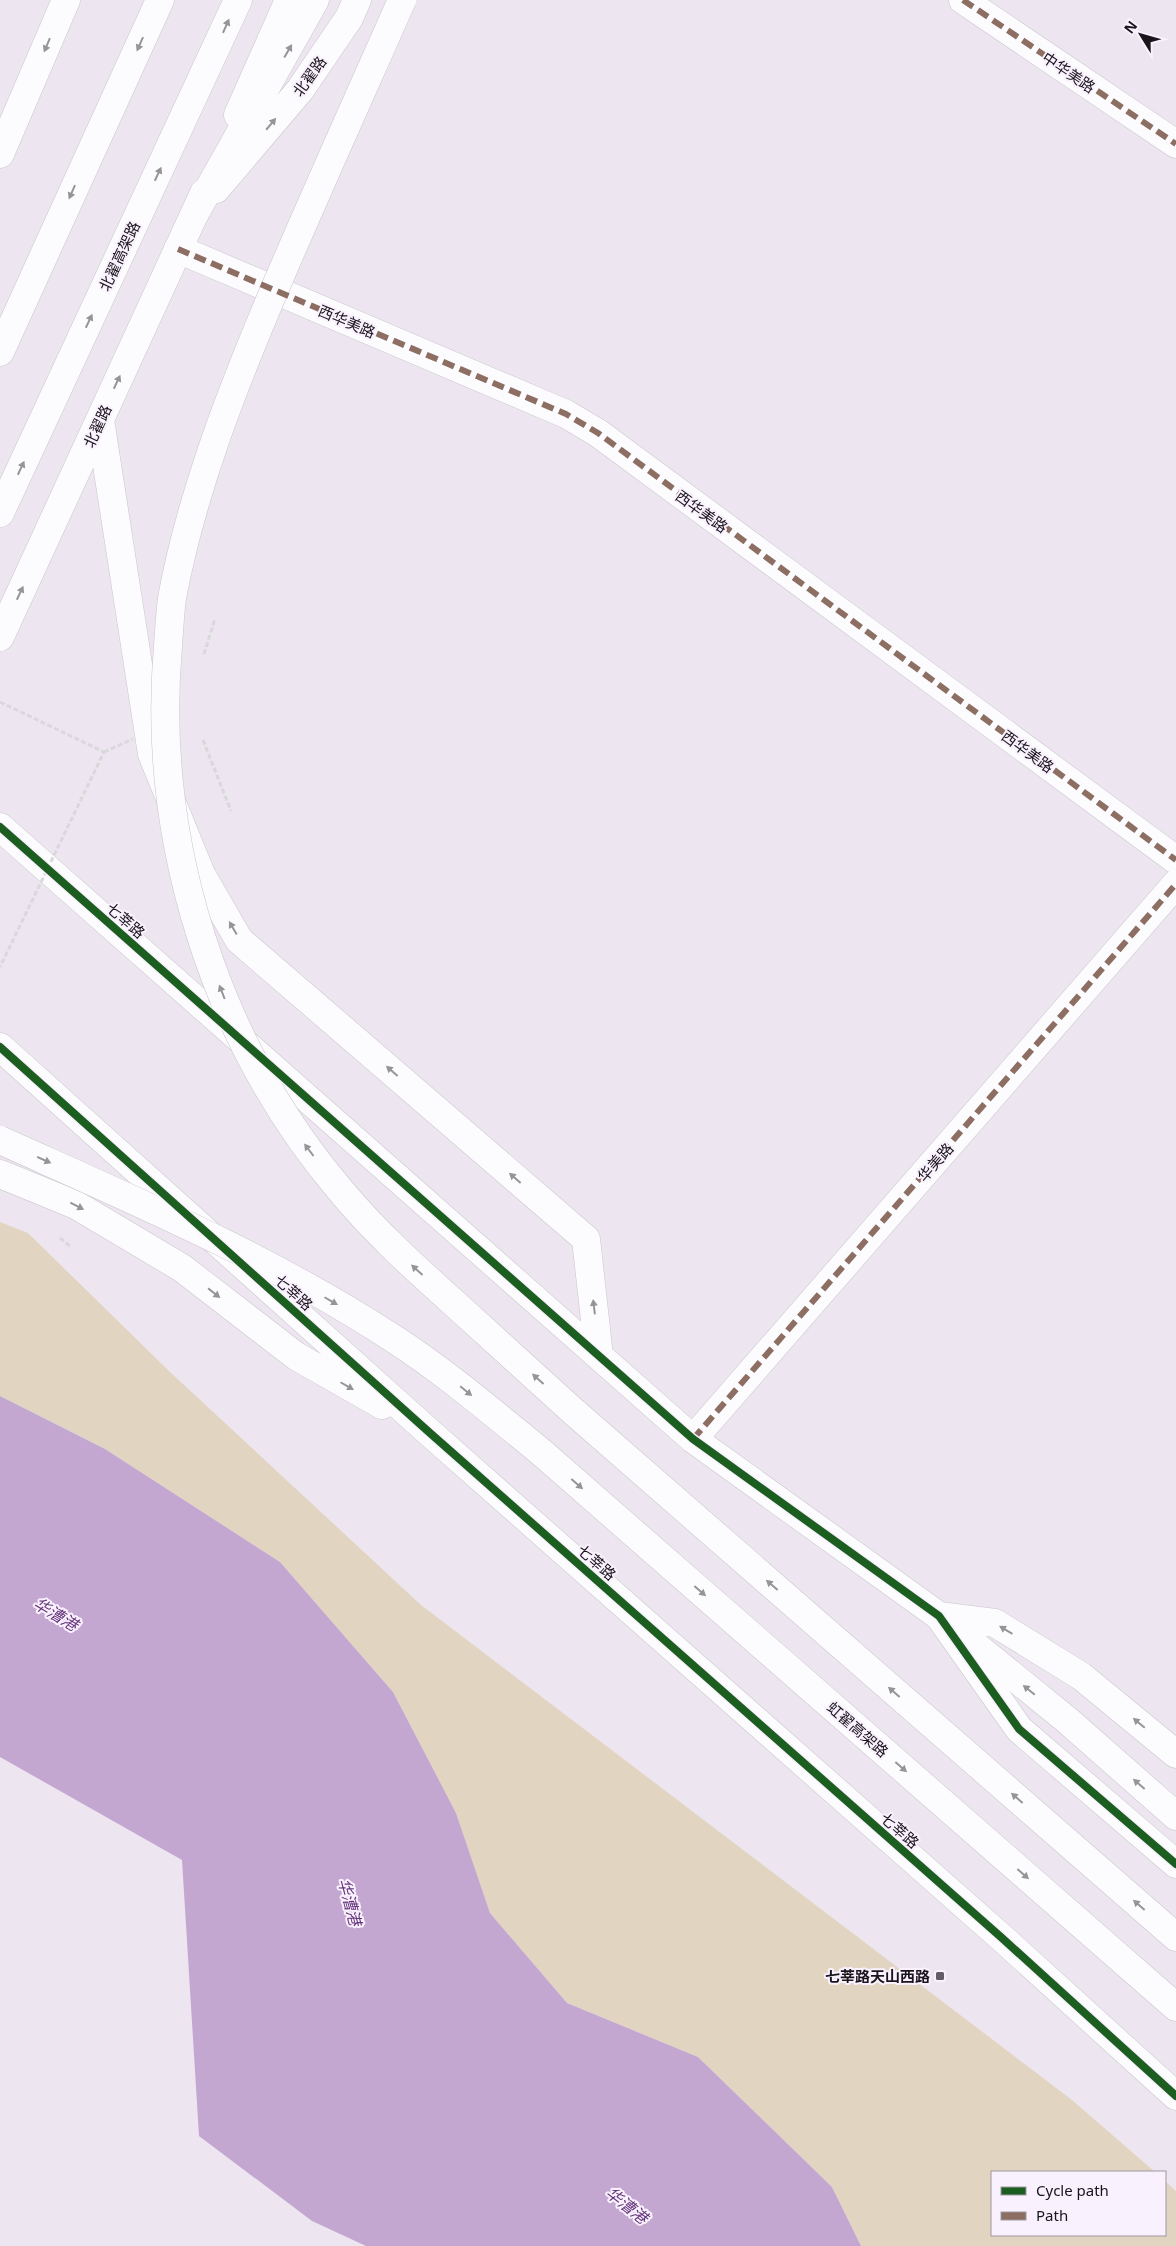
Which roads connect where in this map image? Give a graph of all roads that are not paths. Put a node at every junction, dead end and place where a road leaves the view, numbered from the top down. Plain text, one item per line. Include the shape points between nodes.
1 (66, 0) edge
2 (160, 0) edge
3 (238, 0) edge
4 (289, 0) edge
5 (315, 0) edge
6 (357, 0) edge
7 (402, 0) edge
8 (963, 0) edge
9 (1176, 144) edge
10 (0, 154) edge
11 (194, 215) junction
12 (178, 249) junction
13 (0, 352) edge
14 (100, 420) junction
15 (0, 513) edge
16 (0, 637) edge
17 (0, 827) edge
18 (1176, 860) edge
19 (1176, 884) edge
20 (0, 1047) edge
21 (0, 1140) edge
22 (0, 1174) edge
23 (599, 1356) junction
24 (430, 1433) junction
25 (693, 1439) junction
26 (939, 1616) junction
27 (1176, 1754) edge
28 (1176, 1816) edge
29 (1176, 1864) edge
30 (1176, 1937) edge
31 (1176, 2007) edge
32 (1176, 2096) edge

1 -> 10 main road
2 -> 13 main road
15 -> 3 main road, 北翟高架路
4 - 11 main road, 北翟路
11 -> 5 main road
11 -> 6 main road, 北翟路 via 300,90 349,18
30 -> 7 main road, bridge via 574,1412 390,1244 340,1191 298,1135 258,1071 202,942 183,873 168,775 164,692 172,600 197,495 240,370
8 - 9 main road, 中华美路
11 - 12 main road, 北翟路
14 -> 12 main road, 北翟路
12 - 18 main road, 西华美路 via 566,414 598,433
16 -> 14 main road, 北翟路
23 -> 14 main road via 586,1239 240,940 201,874 152,754
17 - 23 main road, 七莘路
19 - 25 main road, 华美路
20 - 24 main road, 七莘路
21 -> 31 main road, 虹翟高架路, bridge via 241,1250 390,1336 441,1371 541,1452
22 -> 24 main road via 76,1205 182,1268 296,1356
23 - 25 main road, 七莘路
24 - 32 main road, 七莘路 via 1002,1938
25 - 26 main road, 七莘路
27 -> 26 main road via 1081,1676 995,1623
28 -> 26 main road via 1067,1720
26 - 29 main road, 七莘路 via 1020,1729

